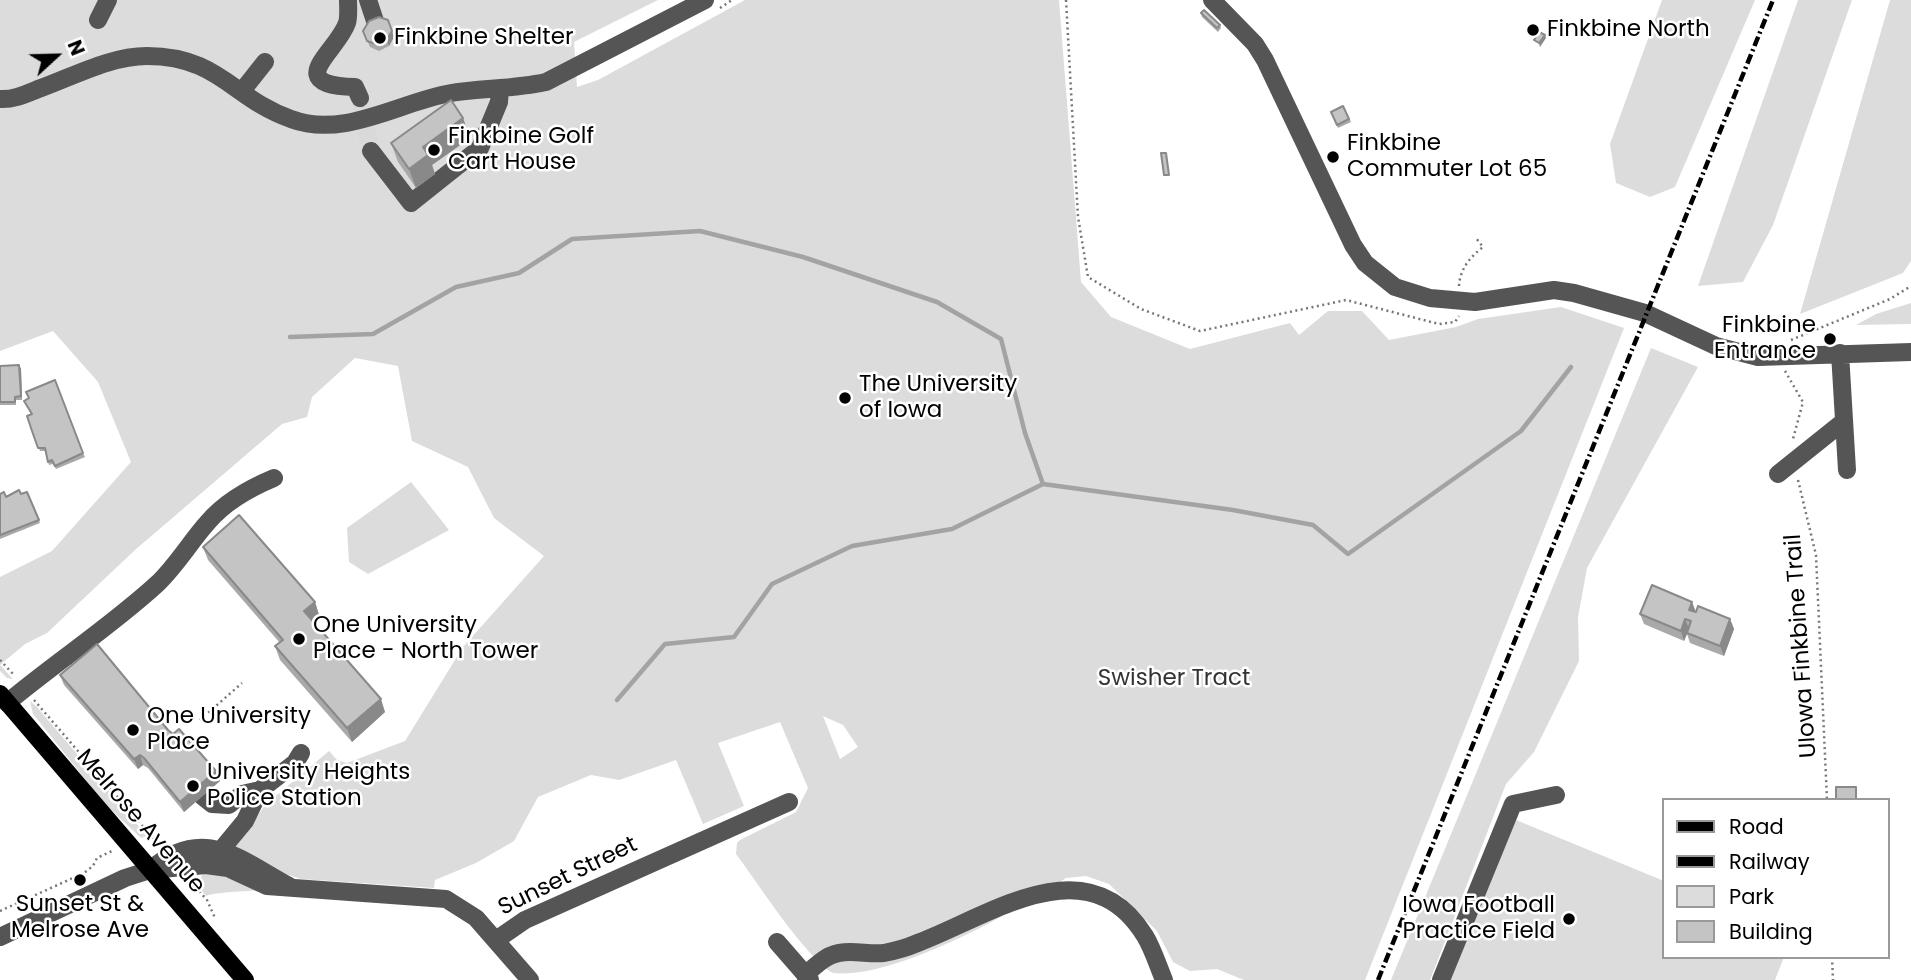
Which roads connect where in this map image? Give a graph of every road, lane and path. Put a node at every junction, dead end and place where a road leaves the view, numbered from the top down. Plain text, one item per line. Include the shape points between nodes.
1 (108, 0) edge
2 (348, 0) edge
3 (368, 0) edge
4 (705, 0) edge
5 (1066, 0) edge
6 (1212, 0) edge
7 (98, 20) dead end
8 (375, 21) edge
9 (1591, 27) dead end
10 (1602, 32) dead end
11 (265, 62) dead end
12 (500, 89) junction
13 (242, 90) junction
14 (360, 98) dead end
15 (0, 99) edge
16 (370, 151) tunnel mouth
17 (1476, 238) dead end
18 (1911, 286) edge
19 (1462, 298) junction
20 (1911, 352) edge
21 (1840, 353) junction
22 (1784, 356) junction
23 (1843, 422) junction
24 (1794, 461) junction
25 (1847, 470) dead end
26 (1778, 474) dead end
27 (274, 478) dead end
28 (0, 660) edge
29 (16, 677) dead end
30 (242, 683) dead end
31 (3, 698) edge
32 (33, 698) dead end
33 (200, 720) dead end
34 (301, 752) dead end
35 (260, 790) junction
36 (1556, 794) dead end
37 (202, 796) edge
38 (1827, 798) edge
39 (789, 802) dead end
40 (163, 850) dead end
41 (221, 850) junction
42 (110, 852) dead end
43 (150, 870) junction
44 (195, 886) dead end
45 (289, 886) junction
46 (0, 911) edge
47 (219, 924) dead end
48 (0, 937) edge
49 (496, 940) junction
50 (777, 942) dead end
51 (1832, 959) edge
52 (808, 978) edge
53 (245, 980) edge
54 (530, 980) edge
55 (1164, 980) edge
56 (1441, 980) edge
57 (1832, 980) edge

1 - 7 street
2 - 14 street via 347,23 318,72 327,86 355,88
3 - 8 street
4 - 12 street via 567,73 545,82
5 - 19 path via 1078,216 1088,277 1142,309 1200,331 1346,300 1439,324 1455,322
6 - 19 street via 1265,60 1318,177 1365,262 1412,295
9 - 10 path
11 - 13 street
12 - 13 street via 443,95 338,125 291,120
12 - 16 street via 480,148 411,203
13 - 15 street via 211,69 146,56
17 - 19 path via 1483,247 1460,274
18 - 22 path via 1791,339
19 - 22 street via 1554,290 1574,293 1645,313 1716,346 1758,357
20 - 21 street
21 - 22 street
21 - 23 street
22 - 24 path, UIowa Finkbine Trail via 1784,368 1802,402 1794,434
23 - 24 street
23 - 25 street
24 - 26 street
24 - 38 path, UIowa Finkbine Trail via 1816,555
27 - 31 street via 209,520 175,566 115,620
28 - 29 path
30 - 33 path
31 - 43 main road, Melrose Avenue
32 - 40 path
34 - 35 street via 295,763
35 - 37 street via 242,794 229,805 212,804
35 - 41 street via 245,821
36 - 56 street via 1513,804
39 - 49 street, Sunset Street via 525,920
41 - 43 street, Sunset Street via 178,852
41 - 45 street, Sunset Street
42 - 46 path via 97,858 84,873
43 - 45 street, Sunset Street via 216,866 257,883
43 - 48 street, Sunset Street
43 - 53 main road, Melrose Avenue
44 - 47 path
45 - 49 street, Sunset Street via 446,899 466,909
49 - 54 street
50 - 52 street
51 - 57 path
52 - 55 street via 827,957 845,951 883,953 914,945 994,906 1028,895 1065,891 1096,893 1125,911 1139,928

